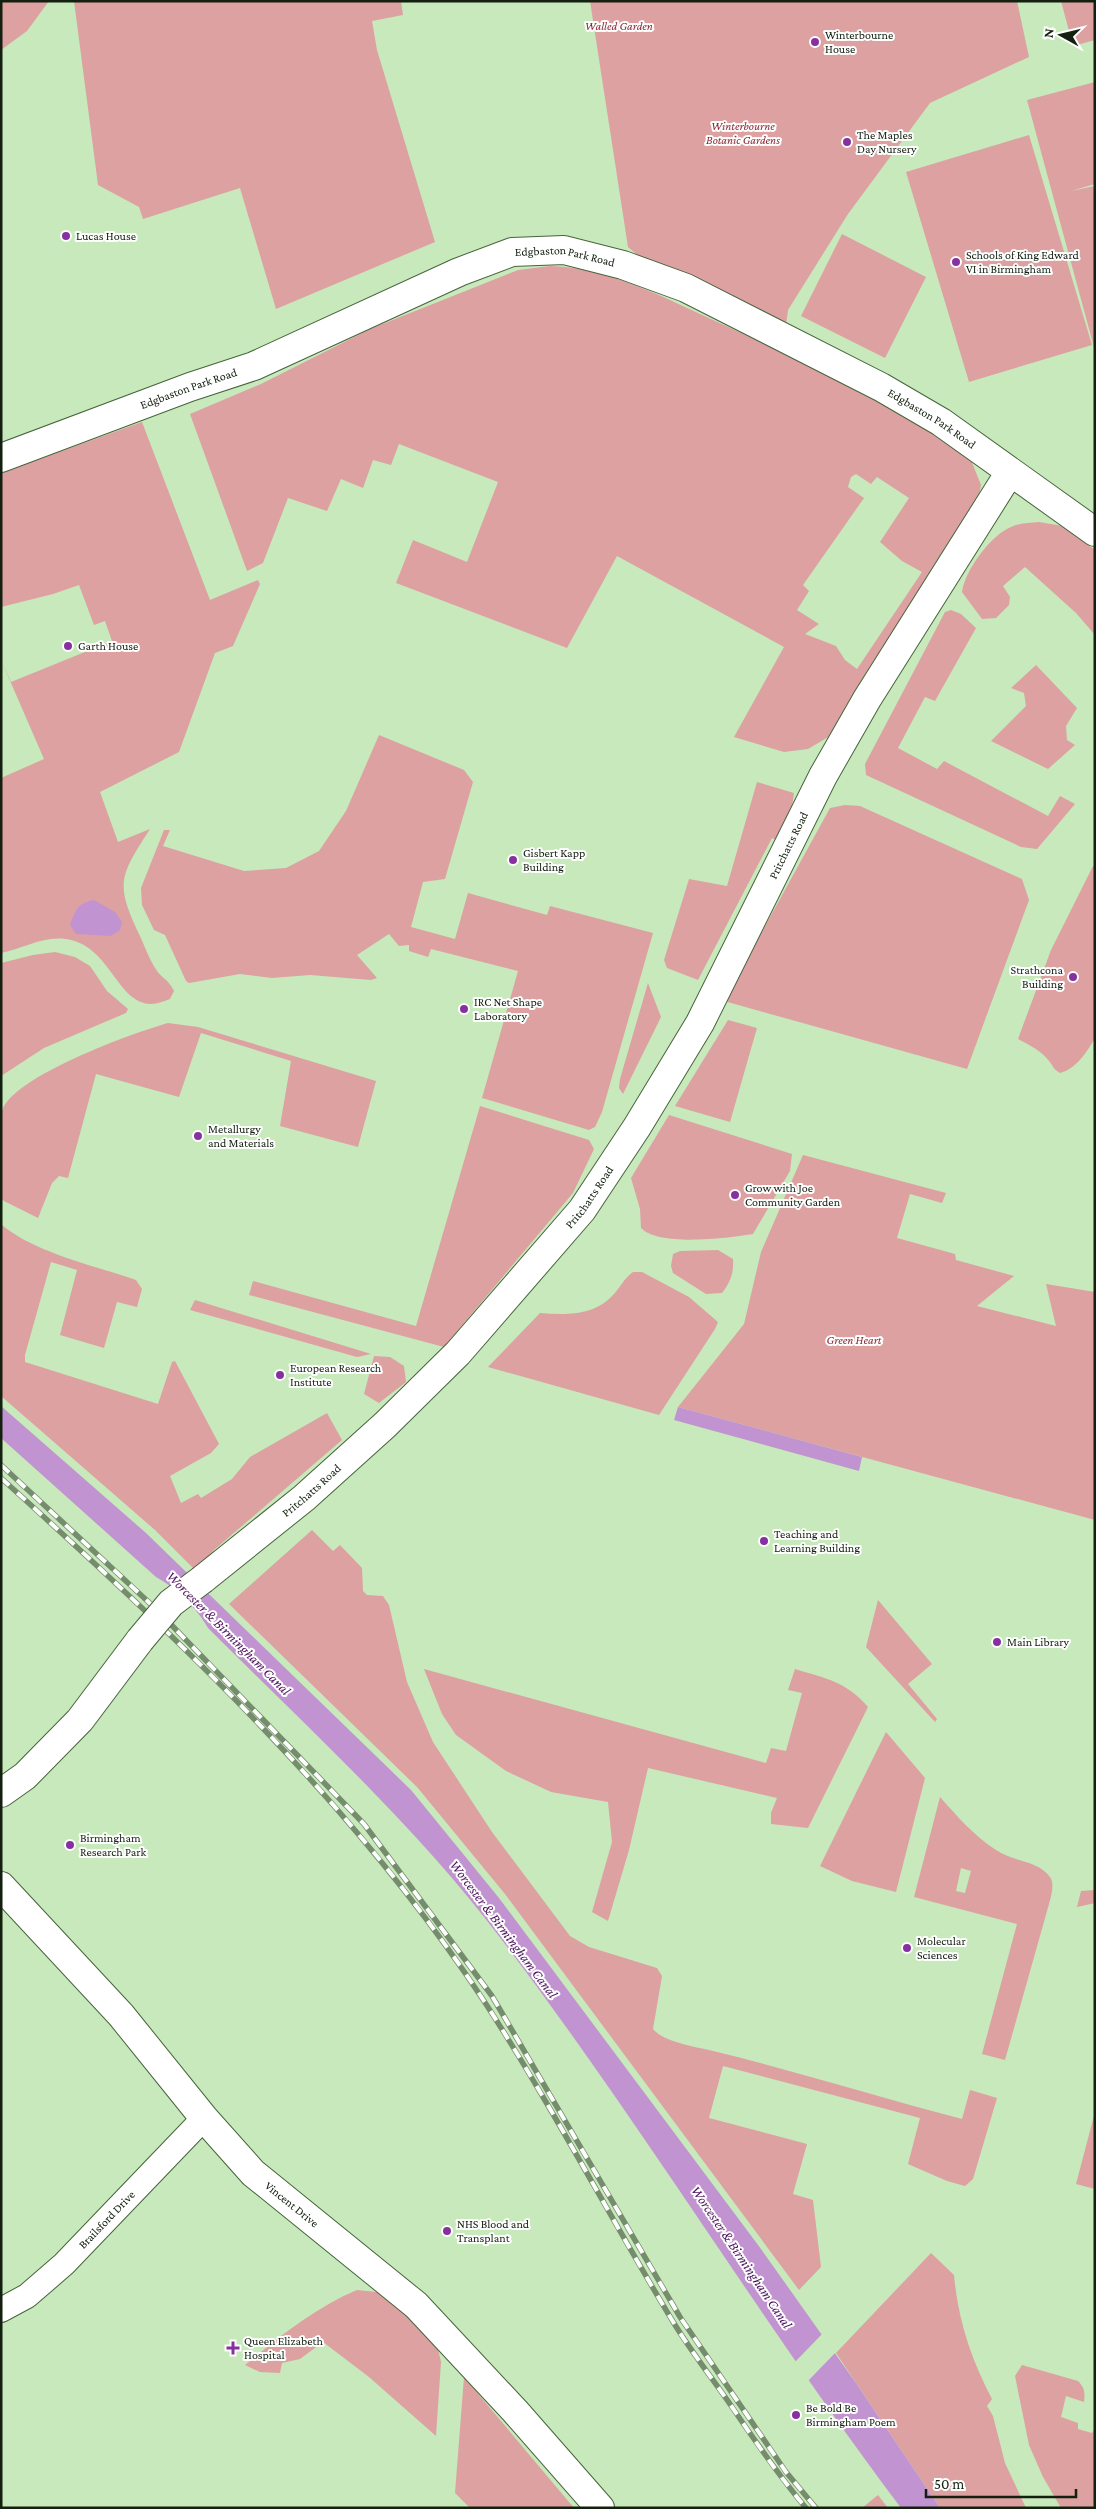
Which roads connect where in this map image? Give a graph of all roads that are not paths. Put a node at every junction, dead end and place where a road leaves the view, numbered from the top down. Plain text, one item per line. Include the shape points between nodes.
1 (1, 458) edge
2 (1010, 472) junction
3 (1095, 532) edge
4 (1, 1793) edge
5 (1, 1886) edge
6 (204, 2118) junction
7 (1, 2310) edge
8 (600, 2508) edge

1 - 2 street, Edgbaston Park Road via 254,366 458,272 512,252 564,250 623,264 686,288 881,387 941,422
2 - 3 street, Edgbaston Park Road
2 - 4 street, Pritchatts Road, bridge via 823,776 700,1023 582,1210 458,1353 304,1498 171,1604 80,1720 24,1776
5 - 6 street, Vincent Drive via 121,2015
6 - 7 street, Brailsford Drive via 64,2264 27,2296
6 - 8 street, Vincent Drive via 271,2189 416,2305

